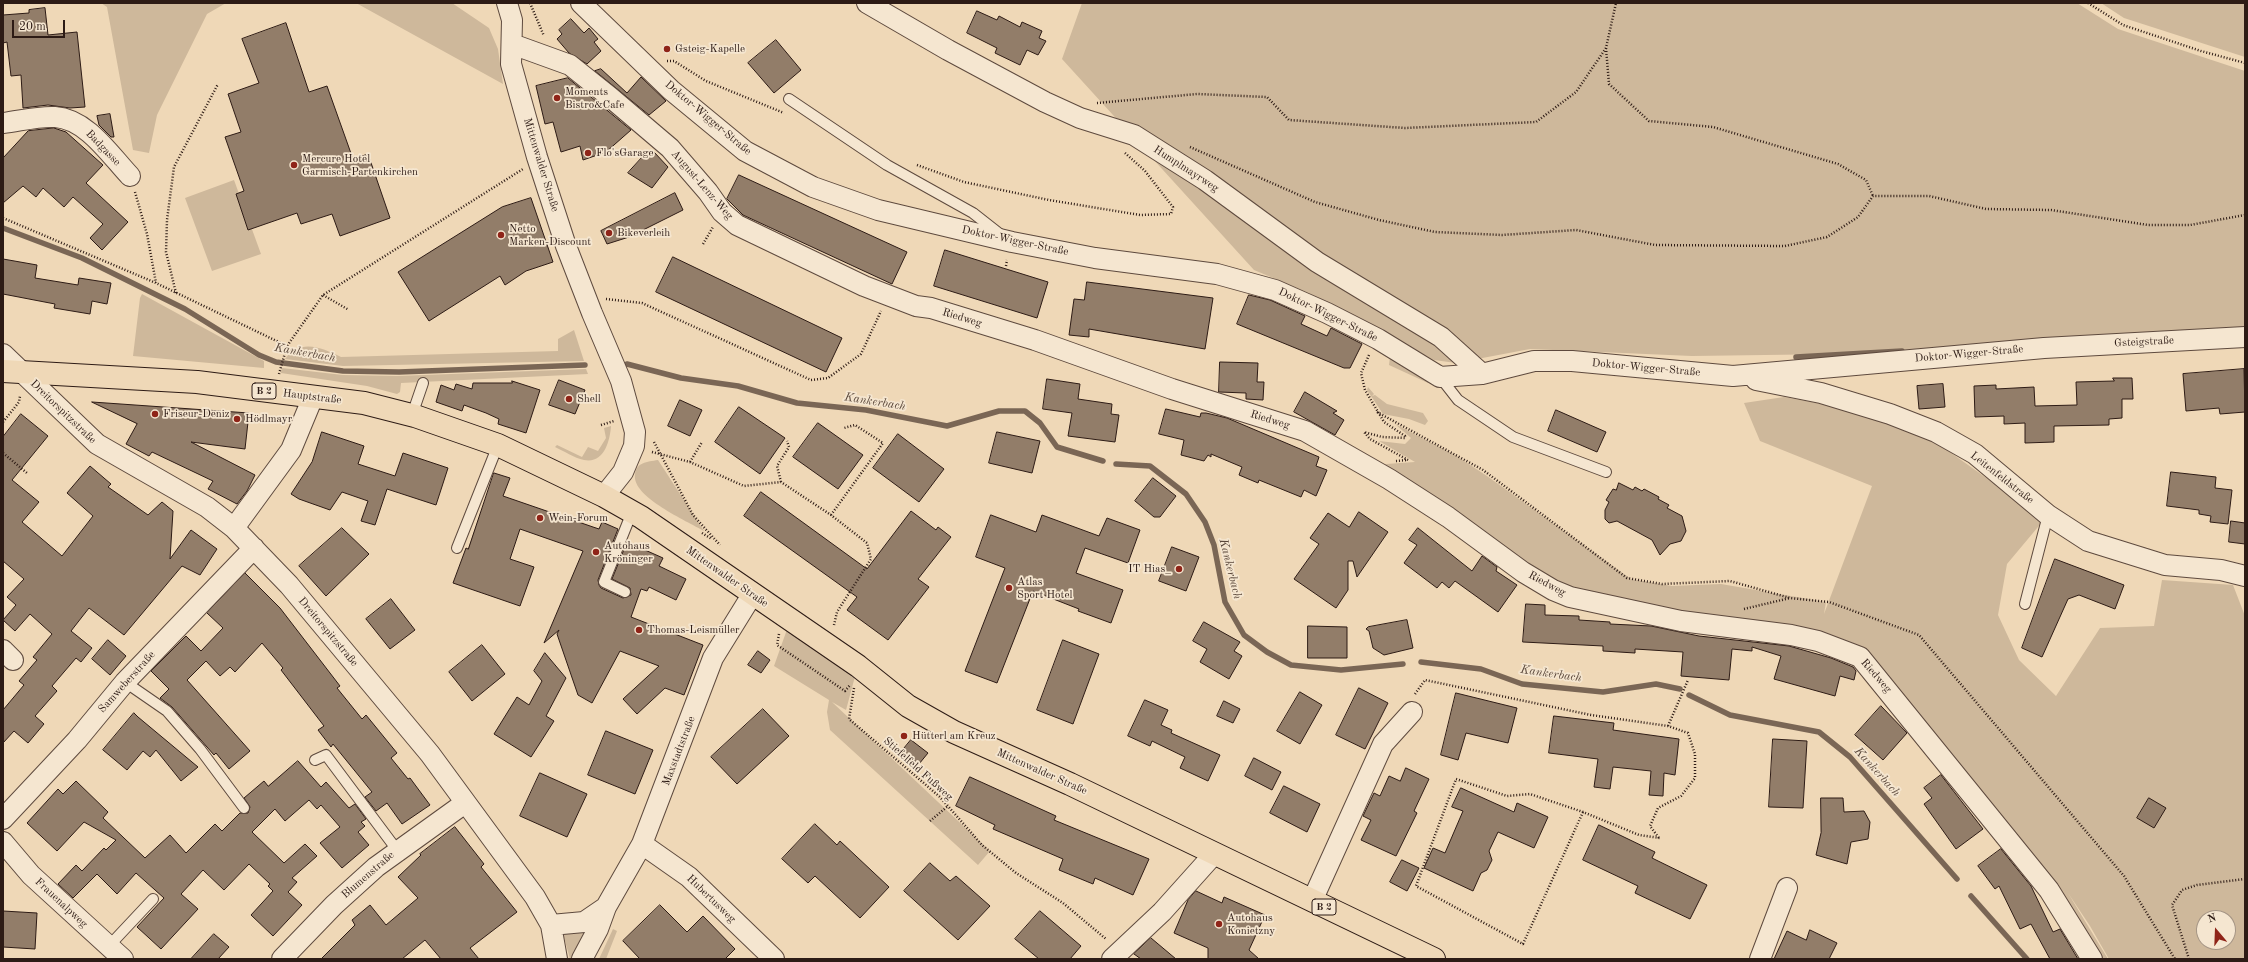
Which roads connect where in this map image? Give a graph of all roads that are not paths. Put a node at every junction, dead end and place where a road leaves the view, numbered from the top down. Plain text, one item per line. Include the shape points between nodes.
1 (507, 3) edge
2 (581, 3) edge
3 (867, 3) edge
4 (512, 44) junction
5 (789, 99) dead end
6 (3, 123) edge
7 (130, 176) road end
8 (1012, 242) junction
9 (931, 308) joint
10 (2245, 337) edge
11 (2044, 348) joint
12 (3, 354) edge
13 (13, 372) edge
14 (1482, 374) junction
15 (1732, 376) junction
16 (1440, 377) junction
17 (423, 383) dead end
18 (313, 397) junction
19 (412, 415) junction
20 (498, 445) junction
21 (1606, 472) dead end
22 (604, 496) junction
23 (632, 512) junction
24 (2048, 515) junction
25 (234, 528) junction
26 (254, 548) junction
27 (457, 548) dead end
28 (2245, 575) edge
29 (625, 592) dead end
30 (752, 595) junction
31 (2025, 604) dead end
32 (125, 682) junction
33 (1413, 704) road end
34 (315, 760) dead end
35 (465, 803) junction
36 (244, 808) dead end
37 (3, 819) edge
38 (3, 842) edge
39 (642, 844) junction
40 (397, 850) junction
41 (1214, 854) junction
42 (1787, 888) dead end
43 (153, 898) dead end
44 (1312, 901) junction
45 (606, 907) junction
46 (551, 925) junction
47 (116, 953) edge
48 (1116, 955) edge
49 (282, 959) edge
50 (557, 959) edge
51 (582, 959) edge
52 (774, 959) edge
53 (1434, 959) edge
54 (1760, 959) edge
55 (2092, 959) edge

1 - 4 street, Mittenwalder Straße via 512,20
2 - 8 street, Doktor-Wigger-Straße via 671,90 745,151 813,187 878,210
3 - 14 street, Humplmayrweg via 1045,102 1079,117 1134,135 1205,180 1317,262 1441,337
4 - 9 street, August-Lenz-Weg via 570,65 610,97 670,148 722,212 737,225 864,286 916,306
4 - 22 street, Mittenwalder Straße via 511,64 537,157 566,246 621,381 641,451
5 - 8 lane via 887,165 973,213
6 - 7 street, Badgasse via 54,117 67,119 83,127
8 - 16 street, Doktor-Wigger-Straße via 1095,258 1216,274 1268,288 1327,313 1378,339
9 - 55 street, Riedweg via 1035,340 1172,389 1305,431 1389,478 1524,572 1570,597 1681,621 1791,635 1818,641 1860,657 2049,890
10 - 11 street, Gsteigstraße
11 - 15 street, Doktor-Wigger-Straße
12 - 13 street, Dreitorspitzstraße
13 - 18 main road, Hauptstraße / B 2 via 197,382
13 - 25 street, Dreitorspitzstraße via 96,444 207,507
14 - 15 street, Doktor-Wigger-Straße via 1534,361 1572,361
14 - 16 street, Doktor-Wigger-Straße
15 - 24 street, Leitenfeldstraße via 1821,393 1890,414 1936,432 1974,454
16 - 21 lane via 1458,400 1512,437
17 - 19 lane
18 - 19 main road, Hauptstraße / B 2 via 364,403
18 - 25 street via 291,450
19 - 20 main road, Hauptstraße / B 2
20 - 22 main road, Hauptstraße / B 2
20 - 27 lane
22 - 23 main road, Mittenwalder Straße / B 2
23 - 29 lane via 604,582
23 - 30 main road, Mittenwalder Straße / B 2
24 - 28 street, Leitenfeldstraße via 2088,541 2123,554 2165,565
24 - 31 lane
25 - 26 street, Dreitorspitzstraße
26 - 32 street, Samweberstraße
26 - 35 street, Dreitorspitzstraße via 289,585 430,754
30 - 39 street, Maxstadtstraße via 713,658
30 - 41 main road, Mittenwalder Straße / B 2 via 829,646 856,672 954,732 1070,784
32 - 36 lane via 167,712 200,749
32 - 37 street, Samweberstraße via 77,740
33 - 44 street via 1383,744
34 - 40 lane via 326,755
35 - 40 street, Blumenstraße
35 - 46 street, Dreitorspitzstraße via 535,897
38 - 47 street, Frauenalpweg via 31,875
39 - 45 street, Maxstadtstraße
39 - 52 street, Hubertusweg via 689,876
40 - 49 street, Blumenstraße via 334,905
41 - 44 main road, Mittenwalder Straße / B 2
41 - 48 street via 1162,912
42 - 54 street
43 - 47 lane
44 - 53 main road, Mittenwalder Straße / B 2
45 - 46 street, Maxstadtstraße via 584,922
45 - 51 street, Maxstadtstraße
46 - 50 street, Dreitorspitzstraße

